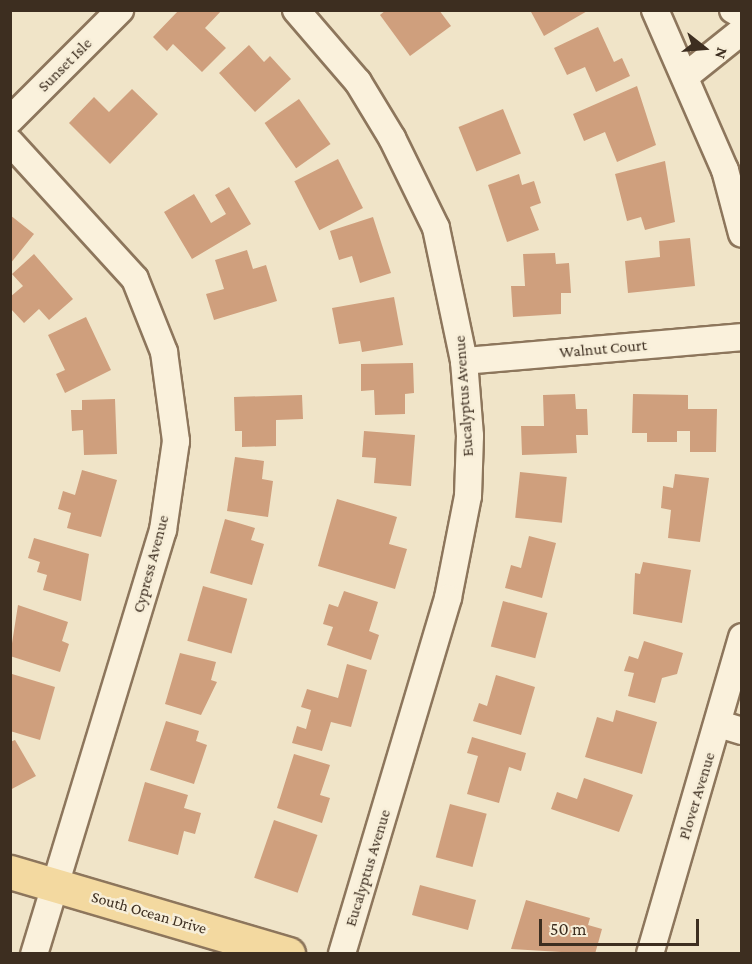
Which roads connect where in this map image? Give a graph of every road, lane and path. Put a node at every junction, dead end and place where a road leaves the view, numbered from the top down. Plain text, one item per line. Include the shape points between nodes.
1 (120, 10) edge
2 (296, 10) edge
3 (655, 10) edge
4 (733, 10) edge
5 (741, 15) edge
6 (741, 31) edge
7 (687, 75) junction
8 (10, 120) edge
9 (10, 142) edge
10 (741, 234) edge
11 (741, 337) edge
12 (464, 361) junction
13 (741, 637) edge
14 (730, 728) edge
15 (10, 872) edge
16 (54, 885) junction
17 (34, 954) edge
18 (288, 954) edge
19 (342, 954) edge
20 (650, 954) edge

1 - 8 street, Sunset Isle
2 - 12 street, Eucalyptus Avenue via 358,82 392,138 436,228
3 - 7 street
4 - 5 street
6 - 7 street
7 - 10 street via 726,170
9 - 16 street, Cypress Avenue via 135,279 164,352 176,441 163,530
11 - 12 street, Walnut Court
12 - 19 street, Eucalyptus Avenue via 469,448 459,551
13 - 14 street, Plover Avenue
14 - 20 street, Plover Avenue
15 - 16 main road, South Ocean Drive
16 - 17 street, Cypress Avenue
16 - 18 main road, South Ocean Drive

